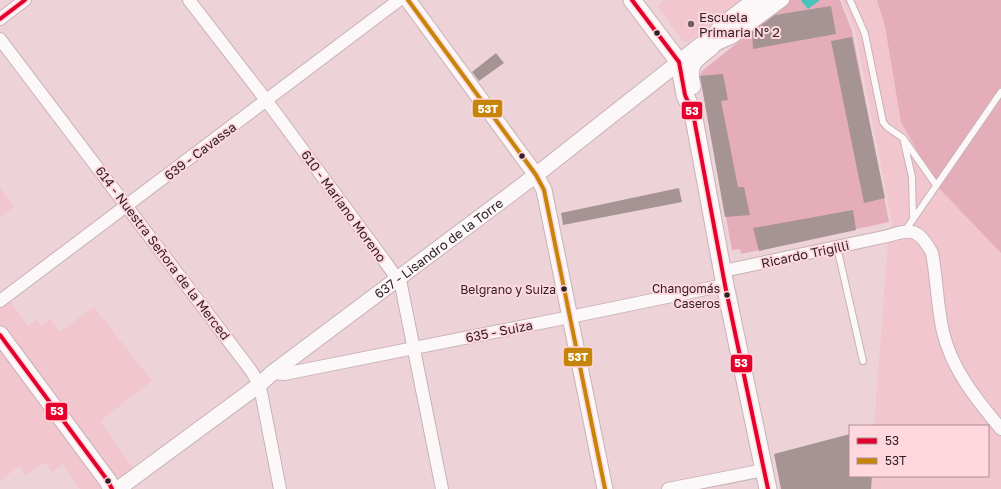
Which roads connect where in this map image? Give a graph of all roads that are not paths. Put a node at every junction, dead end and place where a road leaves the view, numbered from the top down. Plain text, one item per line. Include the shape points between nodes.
1 (25, 0) edge
2 (189, 0) edge
3 (399, 0) edge
4 (408, 0) edge
5 (632, 0) edge
6 (752, 0) edge
7 (768, 0) edge
8 (783, 0) edge
9 (850, 0) edge
10 (0, 19) edge
11 (0, 39) edge
12 (710, 43) junction
13 (679, 62) junction
14 (1001, 92) edge
15 (266, 100) junction
16 (693, 112) junction
17 (903, 138) junction
18 (536, 175) junction
19 (936, 185) junction
20 (127, 206) junction
21 (913, 218) junction
22 (905, 231) junction
23 (837, 247) junction
24 (724, 278) junction
25 (397, 279) junction
26 (0, 301) edge
27 (570, 317) junction
28 (0, 335) edge
29 (413, 348) junction
30 (863, 361) dead end
31 (272, 373) junction
32 (259, 385) junction
33 (1001, 429) edge
34 (764, 470) junction
35 (112, 489) edge
36 (118, 489) edge
37 (280, 489) edge
38 (442, 489) edge
39 (605, 489) edge
40 (668, 489) edge
41 (768, 489) edge

1 - 10 street
2 - 15 street, 610 - Mariano Moreno
3 - 15 street, 639 - Cavassa
4 - 18 street
5 - 13 main road
6 - 12 street, 637 - Lisandro de la Torre via 722,23
7 - 12 street
8 - 12 street, 637 - Lisandro de la Torre via 733,37
9 - 17 lane via 865,34 883,122
11 - 20 street, 614 - Nuestra Señora de la Merced
12 - 13 street, 637 - Lisandro de la Torre
12 - 16 main road via 690,67
13 - 16 main road via 686,95
13 - 18 street, 637 - Lisandro de la Torre
14 - 19 lane
15 - 20 street, 639 - Cavassa
15 - 25 street, 610 - Mariano Moreno
16 - 24 main road
17 - 19 lane
17 - 21 lane via 912,177
18 - 25 street, 637 - Lisandro de la Torre
18 - 27 street via 544,190
19 - 21 lane
20 - 26 street, 639 - Cavassa
20 - 32 street, 614 - Nuestra Señora de la Merced via 252,372
21 - 22 lane
22 - 23 street, Ricardo Trigilli
22 - 33 street via 916,233 932,253 943,332 948,350 969,389
23 - 24 street, Ricardo Trigilli
23 - 30 lane
24 - 27 street, 635 - Suiza
24 - 34 main road
25 - 29 street, 610 - Mariano Moreno via 401,286
25 - 31 street, 637 - Lisandro de la Torre
27 - 29 street, 635 - Suiza
27 - 39 street
28 - 35 main road
29 - 31 street, 635 - Suiza via 284,374
29 - 38 street, 610 - Mariano Moreno
31 - 32 street, 637 - Lisandro de la Torre
32 - 36 street, 637 - Lisandro de la Torre
32 - 37 street, 614 - Nuestra Señora de la Merced
34 - 40 street
34 - 41 main road

